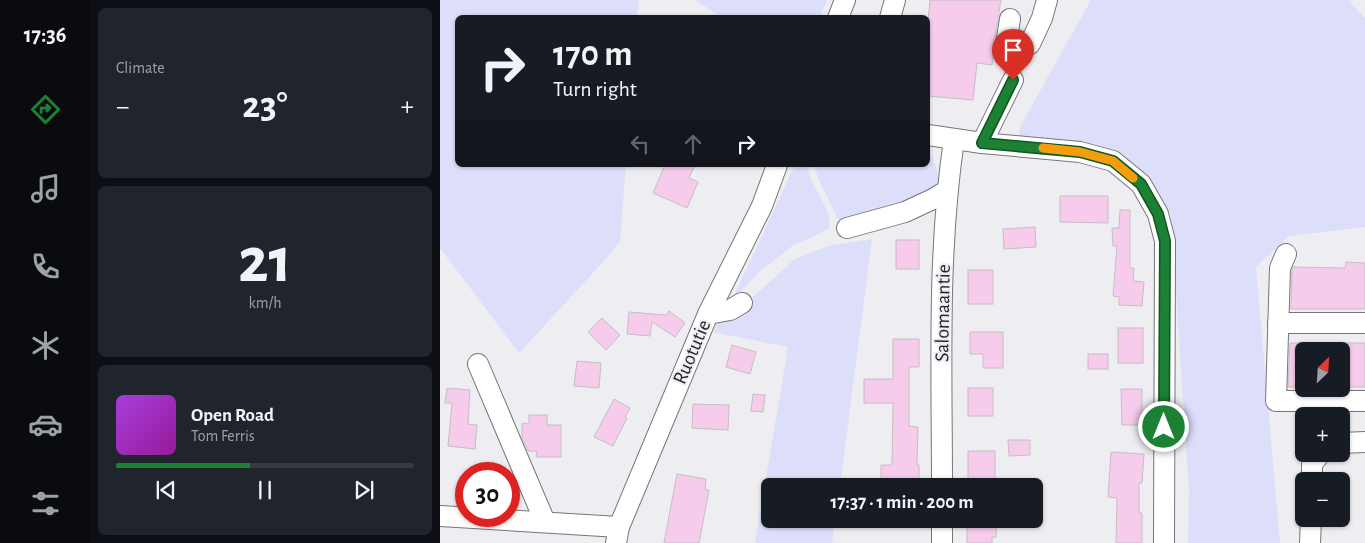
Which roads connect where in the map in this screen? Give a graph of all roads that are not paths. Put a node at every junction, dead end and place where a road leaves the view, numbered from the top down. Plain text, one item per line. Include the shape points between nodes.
1 (845, 0) edge
2 (895, 0) edge
3 (1047, 0) edge
4 (839, 15) edge
5 (891, 15) edge
6 (1010, 19) dead end
7 (1013, 80) dead end
8 (930, 135) edge
9 (954, 140) junction
10 (982, 143) junction
11 (776, 167) edge
12 (948, 190) junction
13 (847, 228) dead end
14 (1286, 254) dead end
15 (742, 303) dead end
16 (708, 314) junction
17 (1278, 323) junction
18 (1365, 323) edge
19 (478, 364) dead end
20 (1365, 401) edge
21 (1365, 442) edge
22 (1350, 443) edge
23 (942, 478) edge
24 (440, 516) edge
25 (545, 522) junction
26 (1310, 527) edge
27 (942, 528) edge
28 (618, 535) edge
29 (942, 543) edge
30 (1164, 543) edge
31 (1310, 543) edge

1 - 4 street
2 - 5 street
3 - 6 street via 1030,44 1007,38
7 - 10 street
8 - 9 street
9 - 10 street
9 - 12 street, Salomaantie
10 - 30 street via 1080,152 1113,161 1141,184 1158,214 1165,241
11 - 16 street, Ruotutie via 762,206
12 - 13 street via 905,212
12 - 23 street, Salomaantie via 942,271
14 - 17 street via 1280,268
15 - 16 street via 730,310
16 - 28 street, Ruotutie
17 - 18 street
17 - 20 street via 1276,401
19 - 25 street
21 - 22 street
24 - 25 street
25 - 28 street
26 - 31 street
27 - 29 street

